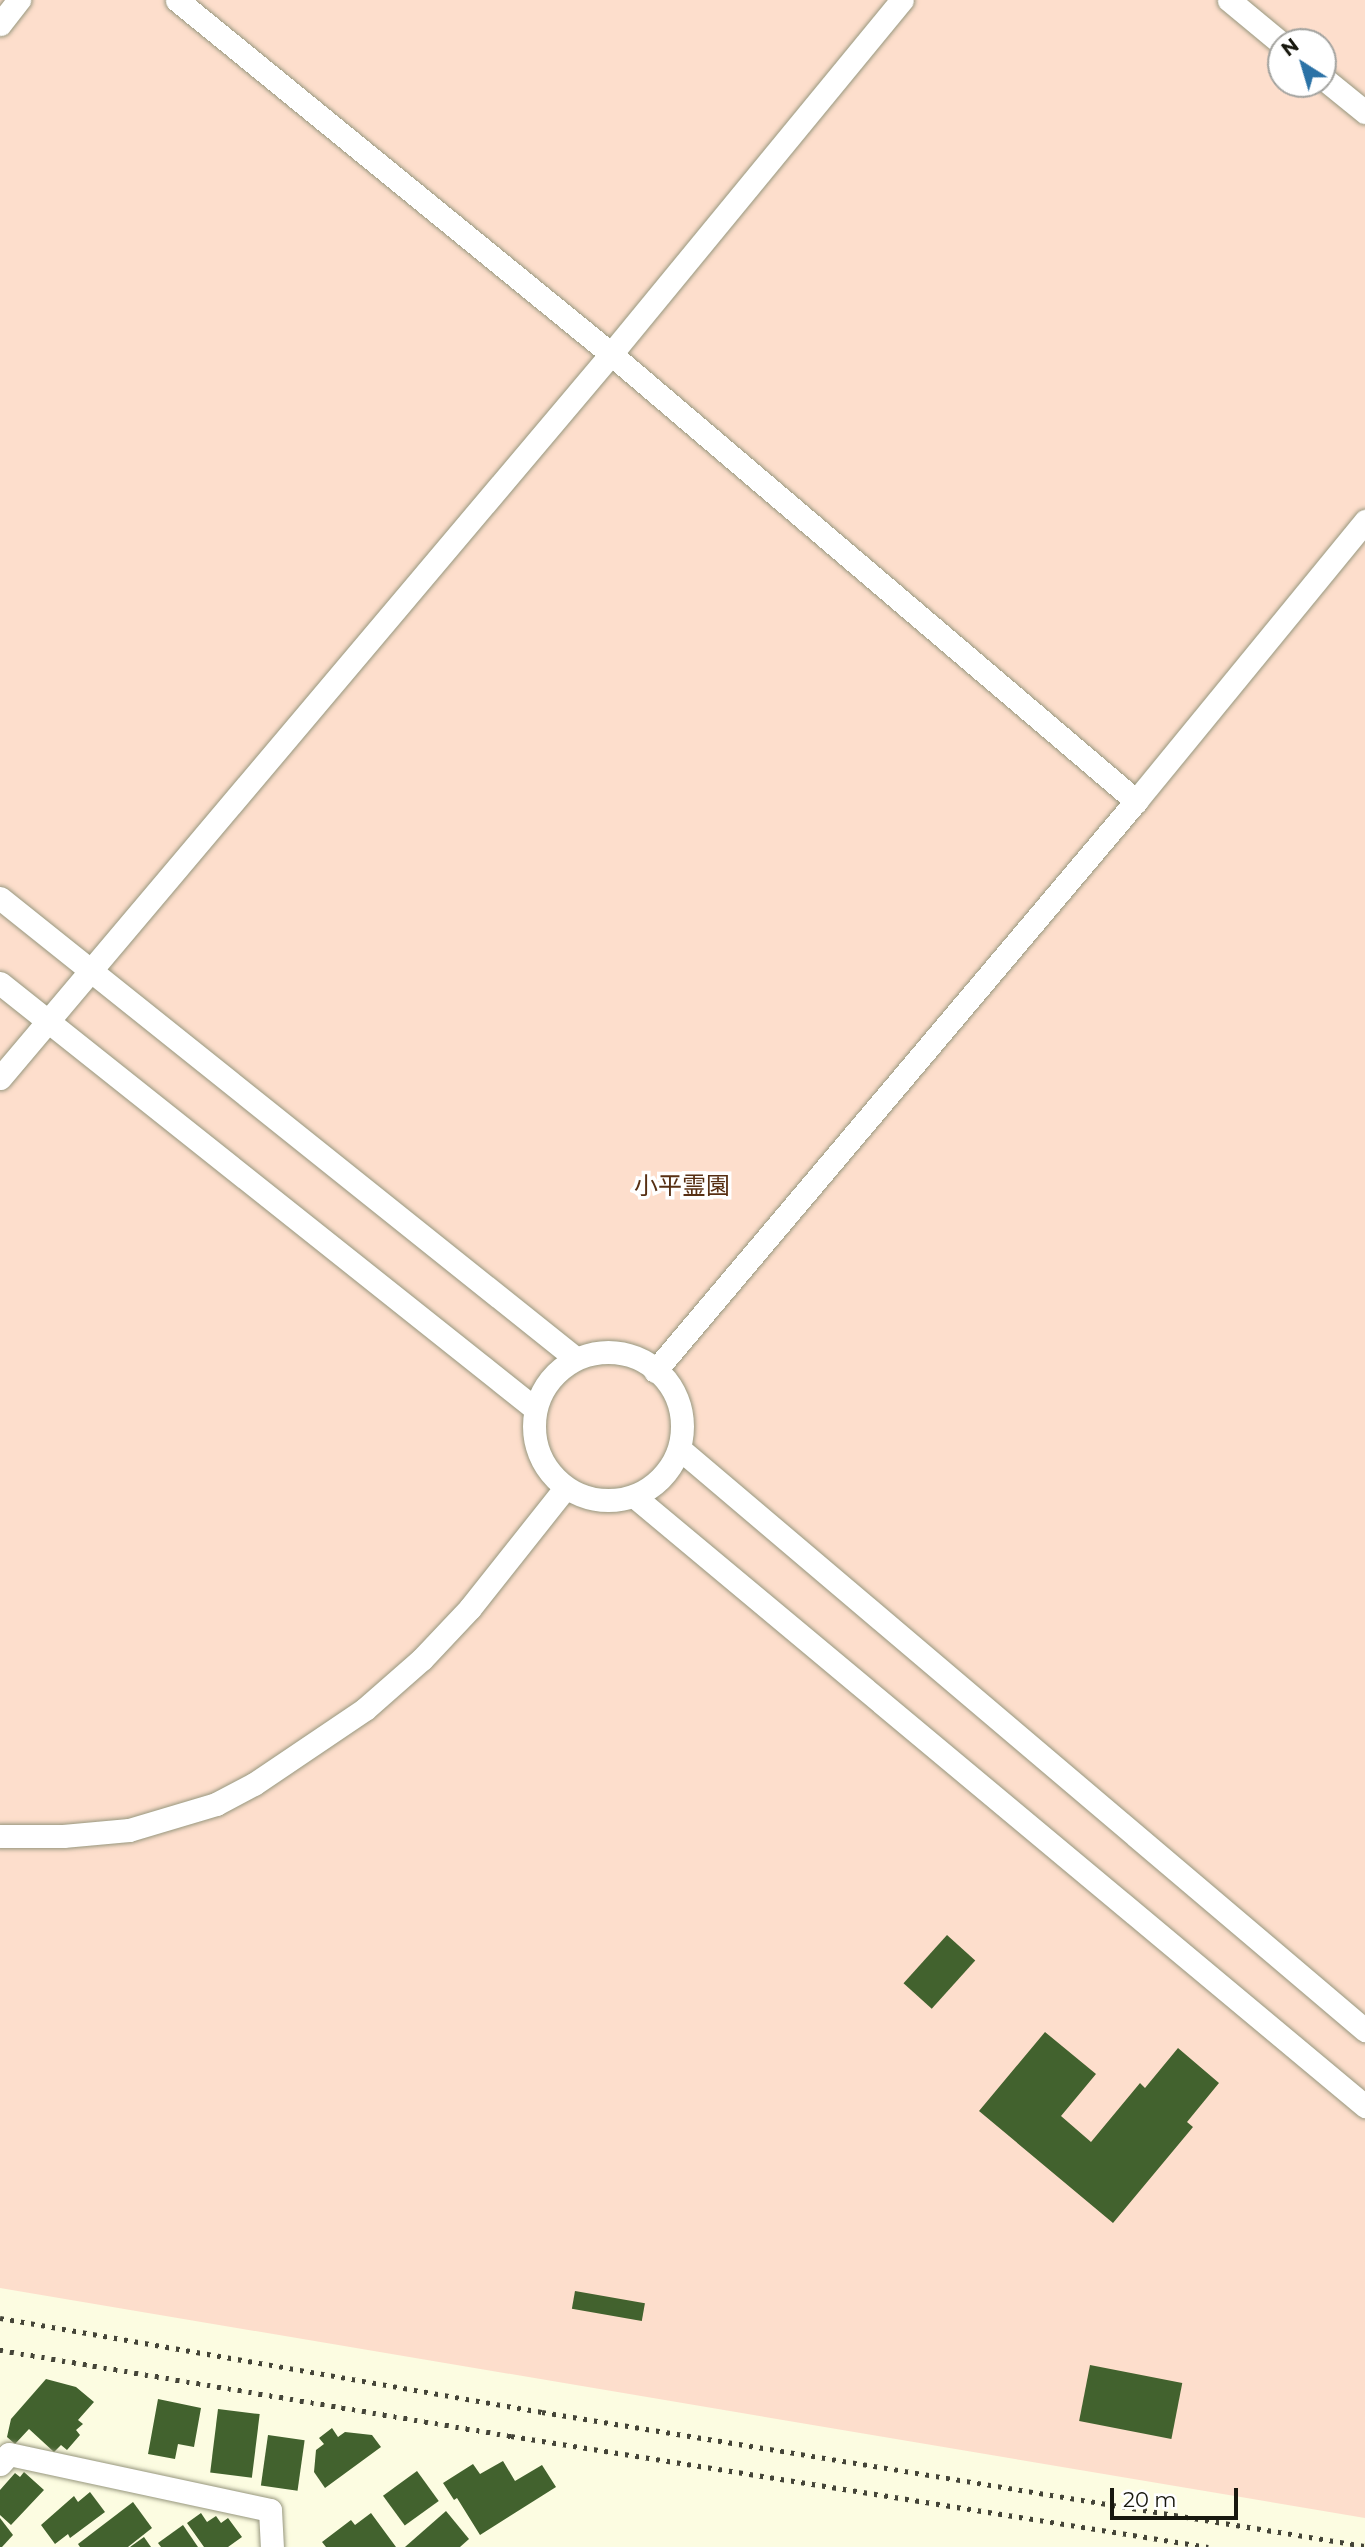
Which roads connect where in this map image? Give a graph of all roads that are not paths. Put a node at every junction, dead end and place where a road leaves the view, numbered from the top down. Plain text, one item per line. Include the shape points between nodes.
1 (19, 0) edge
2 (177, 0) edge
3 (902, 0) edge
4 (1229, 0) edge
5 (0, 24) edge
6 (1267, 31) edge
7 (1337, 89) edge
8 (1365, 112) edge
9 (611, 354) junction
10 (1365, 521) edge
11 (1136, 801) junction
12 (0, 898) edge
13 (89, 970) junction
14 (0, 983) edge
15 (47, 1021) junction
16 (0, 1078) edge
17 (574, 1356) junction
18 (655, 1371) junction
19 (533, 1407) junction
20 (681, 1450) junction
21 (565, 1488) junction
22 (635, 1497) junction
23 (0, 1836) edge
24 (1365, 2030) edge
25 (1365, 2106) edge
26 (0, 2464) edge
27 (272, 2547) edge

1 - 5 lane
2 - 9 lane
3 - 9 lane
4 - 6 lane
7 - 8 lane
9 - 11 lane
9 - 13 lane
10 - 11 lane
11 - 18 lane
12 - 13 lane
13 - 15 lane
13 - 17 lane
14 - 15 lane
15 - 16 lane
15 - 19 lane
17 - 18 lane via 606,1349 636,1356
17 - 19 lane via 551,1379
18 - 20 lane via 670,1387 682,1419
19 - 21 lane via 533,1440 548,1472
20 - 22 lane via 664,1477
20 - 24 lane
21 - 22 lane via 598,1501
21 - 23 lane via 470,1608 422,1659 365,1709 254,1784 216,1804 129,1830
22 - 25 lane
26 - 27 lane via 9,2455 270,2510

